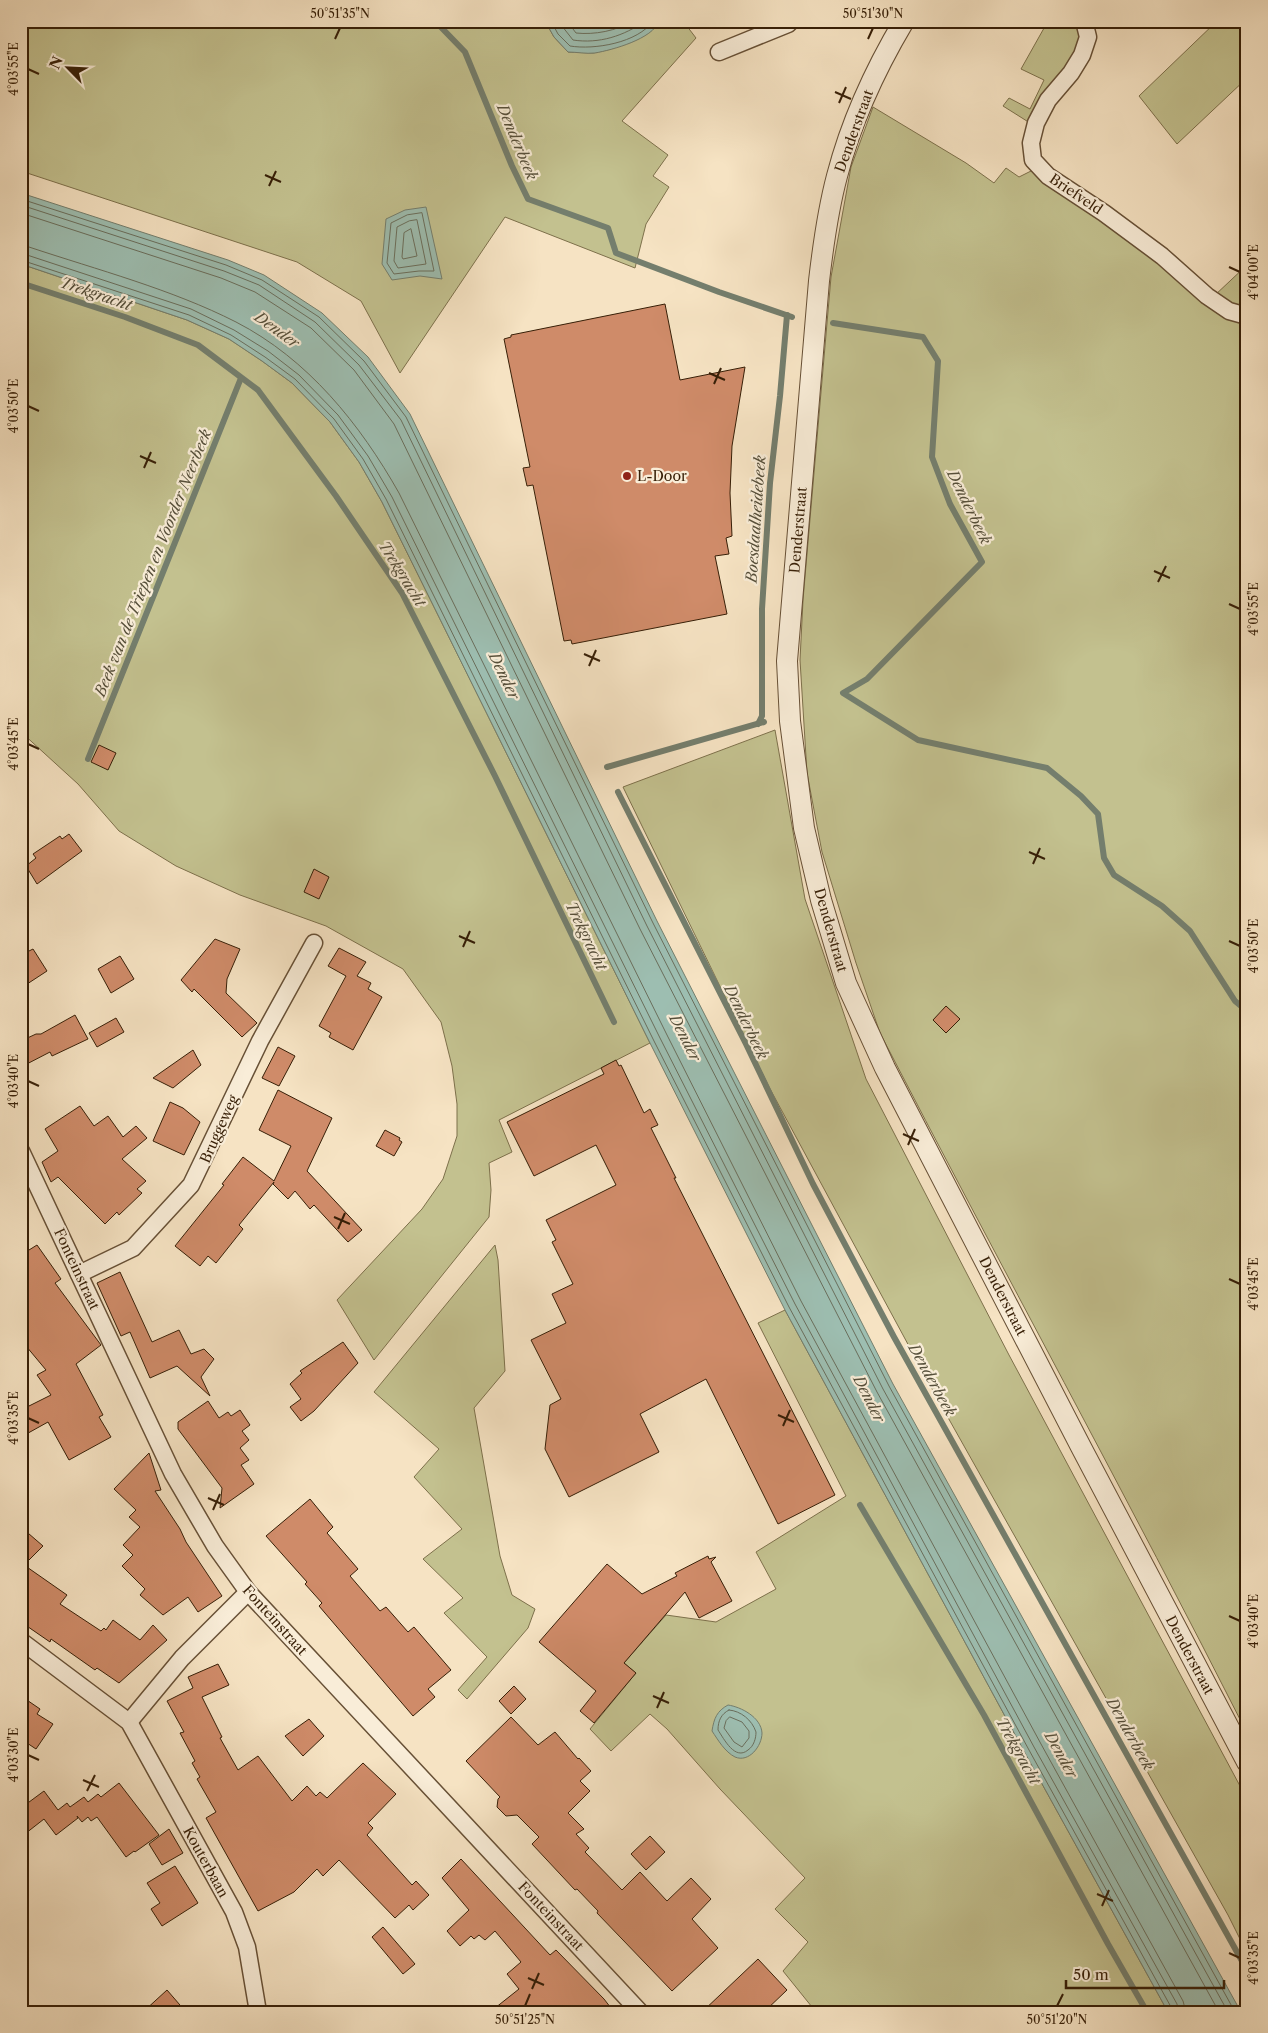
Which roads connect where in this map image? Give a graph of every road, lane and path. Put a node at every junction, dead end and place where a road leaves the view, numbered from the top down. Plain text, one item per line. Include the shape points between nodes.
1 (791, 21) edge
2 (904, 21) edge
3 (1084, 21) edge
4 (719, 52) dead end
5 (1247, 316) edge
6 (314, 943) dead end
7 (22, 1155) edge
8 (79, 1274) junction
9 (248, 1592) junction
10 (21, 1641) edge
11 (129, 1722) junction
12 (1247, 1762) edge
13 (258, 2012) edge
14 (640, 2012) edge

1 - 4 street
2 - 12 street, Denderstraat via 854,125 837,175 818,281 787,661 790,720 804,828 846,983 885,1068
3 - 5 street, Briefveld via 1088,37 1082,55 1048,100 1036,123 1031,143 1033,160 1048,176 1162,256 1207,296 1230,311
6 - 8 street, Bruggeweg via 260,1041 191,1186 133,1248
7 - 8 street, Fonteinstraat
8 - 9 street, Fonteinstraat via 173,1474 215,1546
9 - 11 street via 182,1658
9 - 14 street, Fonteinstraat
10 - 11 street, Kouterbaan
11 - 13 street, Kouterbaan via 234,1912 248,1947

